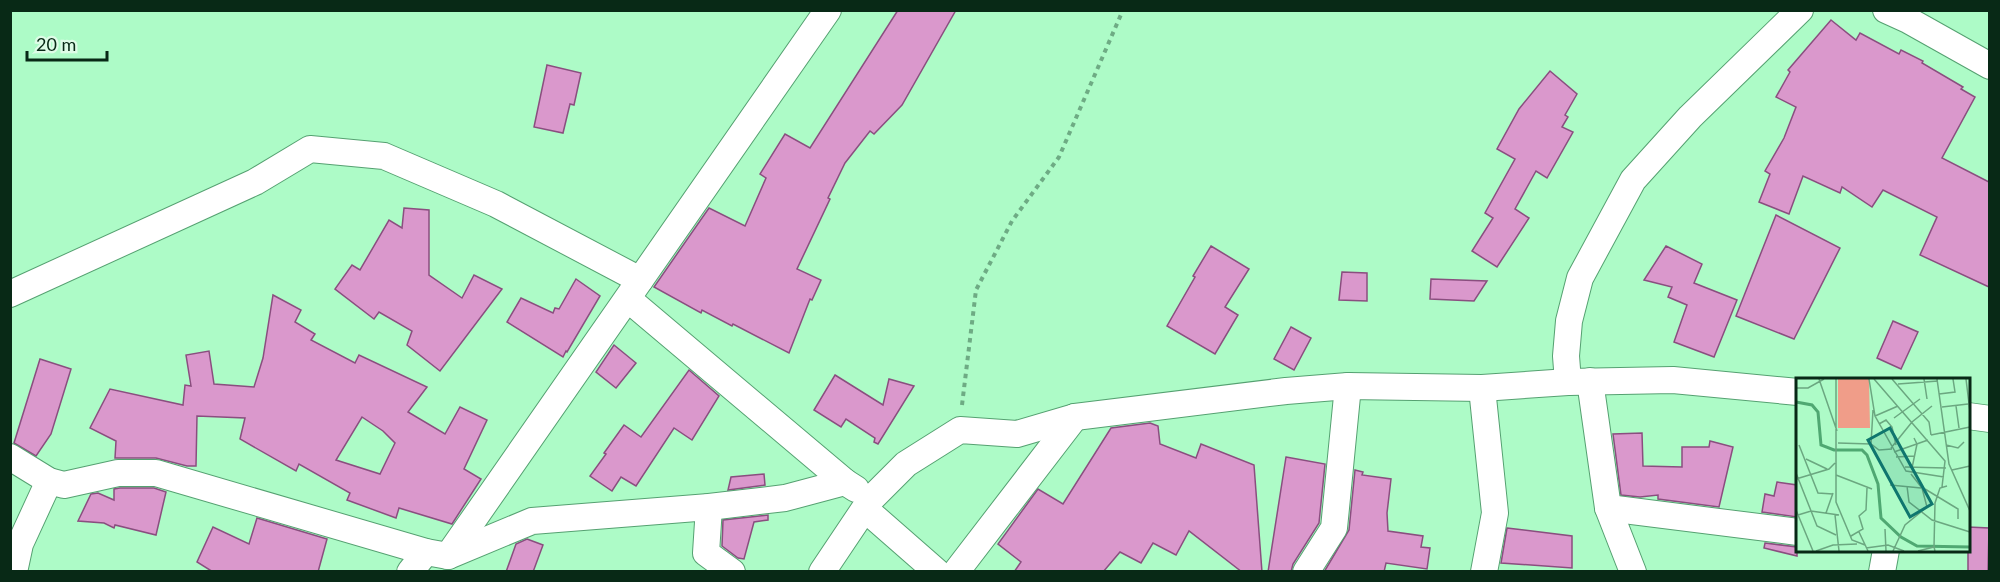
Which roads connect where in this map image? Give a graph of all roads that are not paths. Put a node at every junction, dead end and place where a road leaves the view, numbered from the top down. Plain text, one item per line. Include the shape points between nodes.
1 (828, 10) edge
2 (1800, 10) edge
3 (1903, 14) edge
4 (1989, 66) edge
5 (634, 290) junction
6 (10, 294) edge
7 (1579, 382) junction
8 (1348, 386) junction
9 (1482, 388) junction
10 (1796, 392) edge
11 (1970, 416) edge
12 (1076, 417) junction
13 (1989, 419) edge
14 (10, 457) edge
15 (49, 481) junction
16 (845, 482) junction
17 (868, 504) junction
18 (710, 507) junction
19 (1608, 508) junction
20 (1796, 532) edge
21 (437, 554) junction
22 (14, 572) edge
23 (410, 572) edge
24 (732, 572) edge
25 (822, 572) edge
26 (937, 572) edge
27 (956, 572) edge
28 (1306, 572) edge
29 (1484, 572) edge
30 (1633, 572) edge

1 - 5 street
2 - 7 street via 1690,117 1633,180 1580,279 1569,321 1566,356
3 - 4 street
5 - 6 street via 496,204 384,156 310,148 255,182
5 - 16 street
5 - 21 street
7 - 9 street
7 - 10 street via 1673,380
7 - 19 street
8 - 9 street
8 - 12 street
8 - 28 street via 1334,528
9 - 29 street via 1495,513
11 - 13 street
12 - 17 street via 1017,434 960,430 906,464
12 - 27 street
14 - 15 street
15 - 21 street via 64,485 118,472 156,472
15 - 22 street via 20,544
16 - 17 street
16 - 18 street via 785,498
17 - 25 street
17 - 26 street
18 - 21 street via 532,521
18 - 24 street via 706,553
19 - 20 street
19 - 30 street
21 - 23 street

